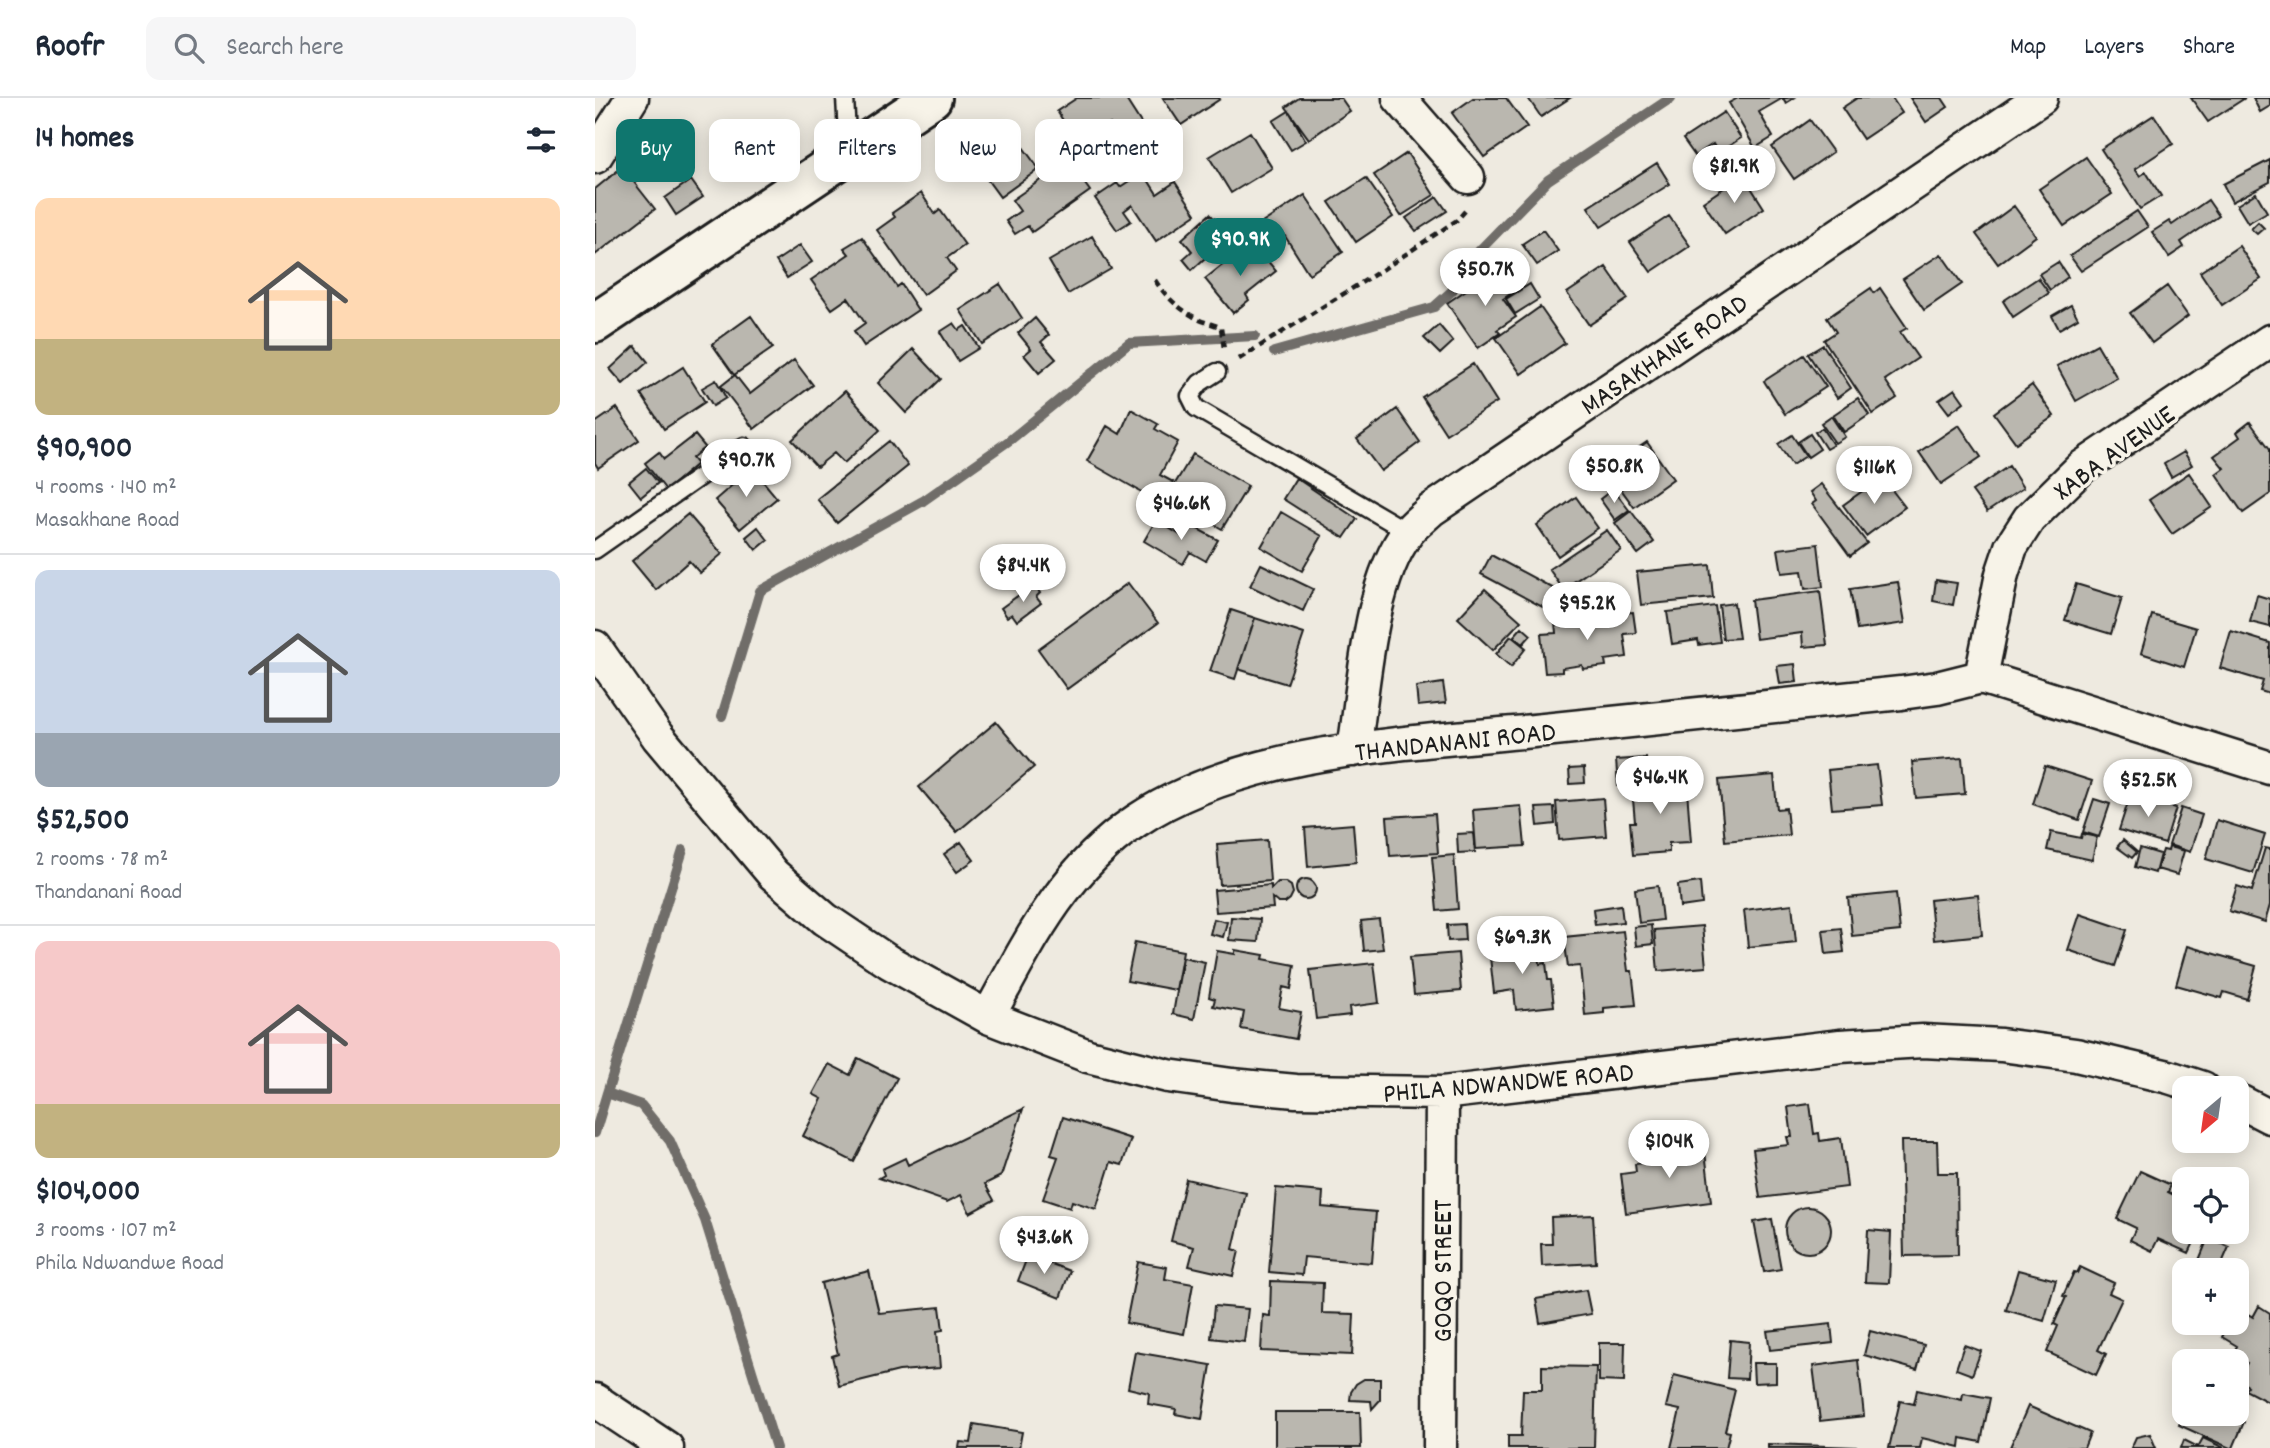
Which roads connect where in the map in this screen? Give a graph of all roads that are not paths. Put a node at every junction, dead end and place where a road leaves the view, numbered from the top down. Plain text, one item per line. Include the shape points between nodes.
1 (632, 98) edge
2 (845, 98) edge
3 (932, 98) edge
4 (1399, 98) edge
5 (2041, 98) edge
6 (846, 119) edge
7 (900, 119) edge
8 (595, 157) edge
9 (814, 177) edge
10 (1468, 177) road end
11 (595, 323) edge
12 (2270, 341) edge
13 (1223, 369) road end
14 (744, 446) dead end
15 (1408, 532) junction
16 (595, 550) edge
17 (595, 647) edge
18 (1981, 677) junction
19 (1354, 750) junction
20 (2270, 768) edge
21 (988, 1017) junction
22 (2172, 1078) edge
23 (1442, 1093) junction
24 (2249, 1106) edge
25 (2270, 1117) edge
26 (595, 1400) edge
27 (667, 1448) edge
28 (1440, 1448) edge

1 - 8 street
2 - 6 lane
3 - 7 street
4 - 10 street
5 - 15 street, MASAKHANE ROAD via 1431,510
9 - 11 street
12 - 18 street, XABA AVENUE via 2081,467 2029,519 2011,547 2002,574
13 - 15 lane via 1200,383 1190,396 1196,408
14 - 16 lane
15 - 19 street, MASAKHANE ROAD via 1377,598
17 - 21 street, PHILA NDWANDWE ROAD via 658,737 773,874 825,919 889,962
18 - 19 street, THANDANANI ROAD via 1901,693
18 - 20 street
19 - 21 street, THANDANANI ROAD via 1262,768 1212,784 1135,822 1069,881 1038,925
21 - 23 street, PHILA NDWANDWE ROAD via 1088,1056 1168,1076 1296,1091
22 - 23 street, PHILA NDWANDWE ROAD via 2076,1055 1923,1041 1840,1046
23 - 28 street, GOQO STREET
24 - 25 street
26 - 27 street

